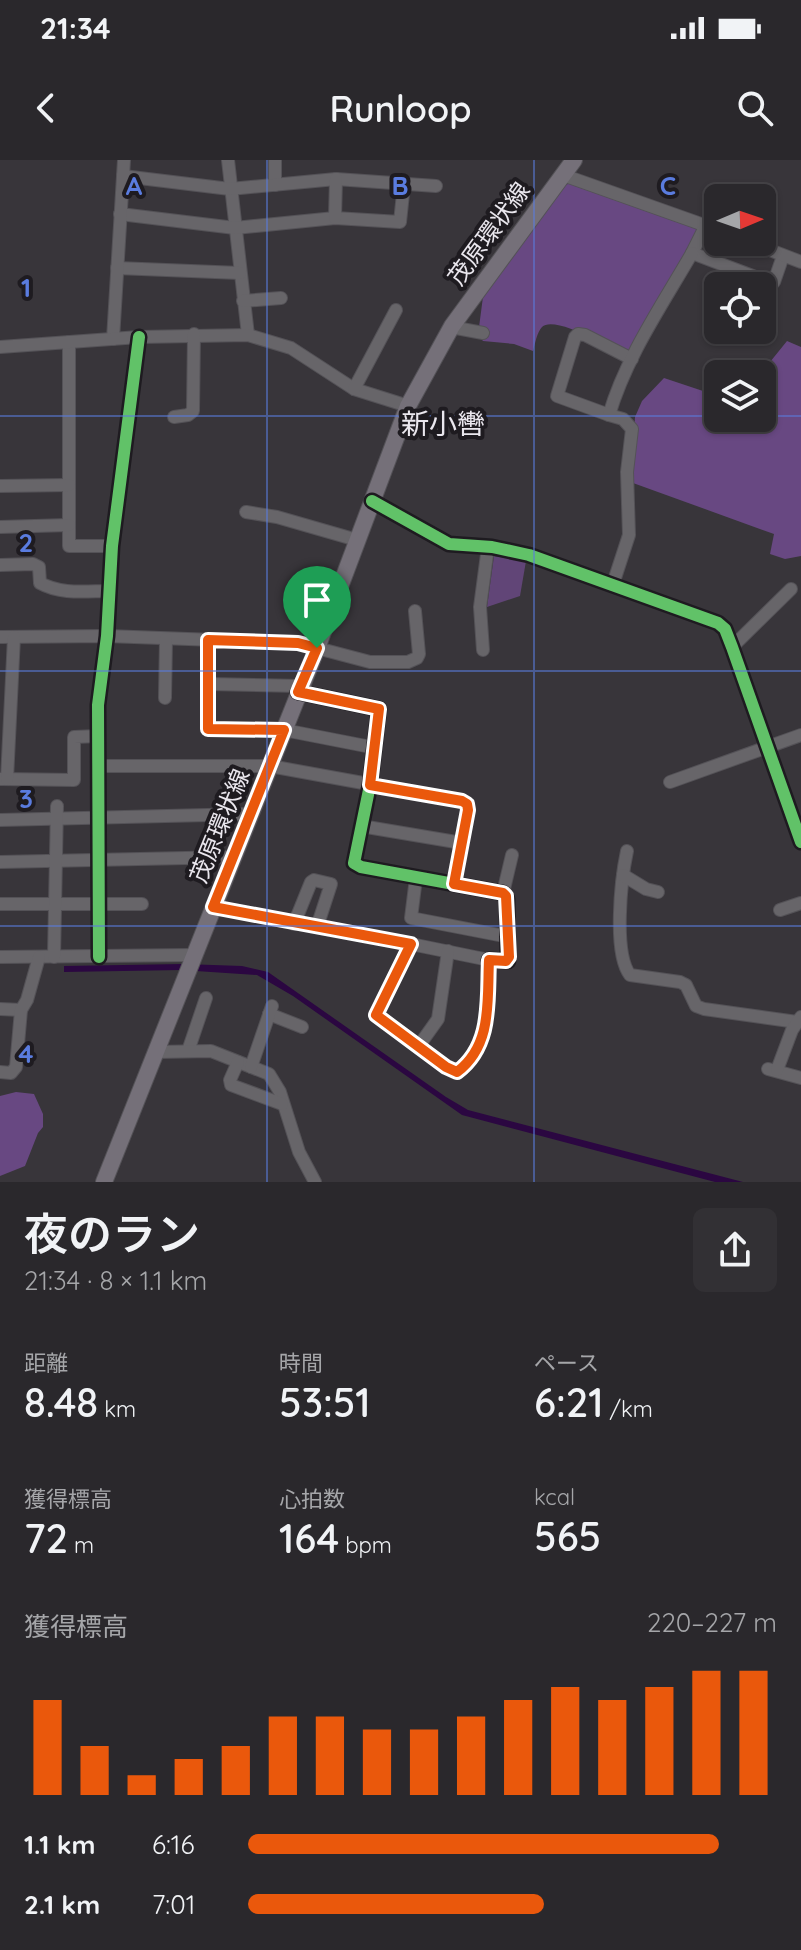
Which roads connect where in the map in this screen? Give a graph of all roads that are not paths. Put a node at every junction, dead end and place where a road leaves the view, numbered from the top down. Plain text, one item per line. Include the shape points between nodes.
1 (124, 160) edge
2 (228, 160) edge
3 (275, 160) edge
4 (574, 160) edge
5 (563, 175) junction
6 (123, 176) junction
7 (336, 179) junction
8 (404, 184) junction
9 (275, 185) junction
10 (436, 186) dead end
11 (230, 189) junction
12 (120, 214) junction
13 (335, 218) junction
14 (704, 224) edge
15 (235, 228) junction
16 (704, 237) edge
17 (692, 253) junction
18 (776, 253) edge
19 (783, 256) junction
20 (801, 262) edge
21 (117, 268) junction
22 (240, 273) junction
23 (281, 298) dead end
24 (243, 301) junction
25 (396, 310) dead end
26 (451, 327) junction
27 (483, 333) dead end
28 (194, 334) junction
29 (248, 335) junction
30 (139, 337) junction
31 (113, 339) junction
32 (69, 342) junction
33 (0, 347) edge
34 (632, 359) junction
35 (354, 389) junction
36 (408, 406) junction
37 (609, 415) junction
38 (174, 417) dead end
39 (69, 485) junction
40 (0, 486) edge
41 (372, 501) junction
42 (246, 512) dead end
43 (69, 525) junction
44 (0, 527) edge
45 (357, 540) junction
46 (112, 546) junction
47 (488, 547) junction
48 (0, 565) edge
49 (613, 584) junction
50 (791, 589) dead end
51 (110, 591) junction
52 (415, 611) dead end
53 (107, 636) junction
54 (7, 637) edge
55 (166, 639) junction
56 (208, 640) junction
57 (732, 647) junction
58 (317, 648) junction
59 (483, 650) dead end
60 (209, 684) junction
61 (299, 689) junction
62 (165, 698) dead end
63 (284, 730) junction
64 (801, 735) edge
65 (98, 736) junction
66 (767, 747) junction
67 (376, 748) junction
68 (99, 766) junction
69 (270, 766) junction
70 (4, 779) edge
71 (670, 782) dead end
72 (370, 785) junction
73 (57, 812) junction
74 (249, 814) junction
75 (99, 818) junction
76 (0, 820) edge
77 (361, 826) junction
78 (801, 842) edge
79 (462, 843) junction
80 (627, 851) dead end
81 (512, 855) dead end
82 (232, 857) junction
83 (99, 860) junction
84 (56, 861) junction
85 (0, 862) edge
86 (623, 875) junction
87 (416, 878) junction
88 (454, 884) junction
89 (658, 892) dead end
90 (503, 893) junction
91 (801, 903) edge
92 (0, 904) edge
93 (55, 904) junction
94 (99, 904) junction
95 (142, 904) dead end
96 (213, 907) junction
97 (780, 910) dead end
98 (294, 924) junction
99 (317, 927) junction
100 (509, 937) junction
101 (411, 944) junction
102 (448, 951) junction
103 (194, 955) junction
104 (0, 957) edge
105 (39, 957) junction
106 (54, 957) junction
107 (99, 957) junction
108 (489, 960) junction
109 (206, 998) dead end
110 (0, 1009) edge
111 (21, 1010) junction
112 (799, 1020) edge
113 (302, 1027) dead end
114 (418, 1047) junction
115 (188, 1051) junction
116 (156, 1052) junction
117 (244, 1065) junction
118 (0, 1072) edge
119 (801, 1078) edge
120 (282, 1104) junction
121 (104, 1182) edge
122 (315, 1182) edge

1 - 6 street
2 - 11 street
3 - 9 street
4 - 5 main road, 茂原環状線
5 - 14 street
5 - 26 main road, 茂原環状線
6 - 11 street
6 - 12 street
7 - 8 street
7 - 9 street
7 - 13 street
8 - 10 street
8 - 13 street via 400,222
9 - 11 street
11 - 15 street
12 - 15 street
12 - 21 street
13 - 15 street
15 - 22 street
16 - 17 street
17 - 19 street via 771,283
17 - 34 street
18 - 19 street
19 - 20 street
21 - 22 street
21 - 31 street
22 - 24 street
23 - 24 street
24 - 29 street
25 - 35 street
26 - 27 street
26 - 36 main road, 茂原環状線
28 - 29 street
28 - 30 street
28 - 38 street via 193,411
29 - 35 street via 291,348
30 - 31 street
30 - 46 street
31 - 32 street
32 - 33 street
32 - 39 street
34 - 37 street
34 - 37 street via 576,335 557,396
35 - 36 street
36 - 41 main road, 茂原環状線
37 - 49 street via 632,429 629,535
39 - 40 street
39 - 43 street
41 - 45 main road, 茂原環状線
41 - 47 street via 449,544
42 - 45 street
43 - 44 street
43 - 46 street via 69,546
45 - 58 main road, 茂原環状線
46 - 51 street
47 - 49 street
47 - 59 street via 480,607
48 - 51 street via 33,564 39,567 40,583 63,592
49 - 57 street via 718,623
50 - 57 street
51 - 53 street
52 - 58 street via 419,654 414,660 370,662
53 - 54 street
53 - 55 street
53 - 65 street
54 - 70 street
55 - 56 street
55 - 62 street
56 - 58 street
56 - 60 street
57 - 66 street
58 - 61 main road, 茂原環状線
60 - 61 street
60 - 63 street via 208,729
61 - 63 main road, 茂原環状線
61 - 67 street via 379,709
63 - 67 street
63 - 69 main road, 茂原環状線
64 - 66 street
65 - 68 street
65 - 70 street via 74,737 74,780
66 - 71 street
66 - 78 street
67 - 72 street
68 - 69 street
68 - 75 street
69 - 72 street
69 - 74 main road, 茂原環状線
72 - 77 street
72 - 79 street via 467,804
73 - 75 street
73 - 76 street
73 - 84 street
74 - 75 street
74 - 82 main road, 茂原環状線
75 - 83 street
77 - 79 street
77 - 87 street via 354,863
79 - 88 street
80 - 86 street
81 - 90 street
82 - 83 street
82 - 96 main road, 茂原環状線
83 - 84 street
83 - 94 street
84 - 85 street
84 - 93 street
86 - 89 street
86 - 112 street via 620,925 630,975 680,982 704,1009
87 - 88 street
87 - 100 street via 411,918
88 - 90 street
90 - 100 street
91 - 97 street
92 - 93 street
93 - 94 street
93 - 106 street
94 - 95 street
94 - 107 street
96 - 98 street
96 - 103 main road, 茂原環状線
98 - 99 street
98 - 99 street via 314,880 331,884
99 - 101 street
100 - 108 street via 508,961
101 - 102 street
101 - 114 street via 376,1015
102 - 108 street
102 - 114 street via 438,1019
103 - 107 street
103 - 116 main road, 茂原環状線
104 - 105 street
105 - 106 street
105 - 111 street
106 - 107 street
108 - 114 street via 486,1030 461,1068 452,1070
109 - 115 street
110 - 111 street
111 - 118 street via 16,1067 11,1073
112 - 119 street via 772,1070
113 - 117 street via 270,1010
115 - 116 street
115 - 117 street via 211,1051
116 - 121 main road, 茂原環状線
117 - 120 street via 274,1079
117 - 120 street via 231,1085
120 - 122 street

